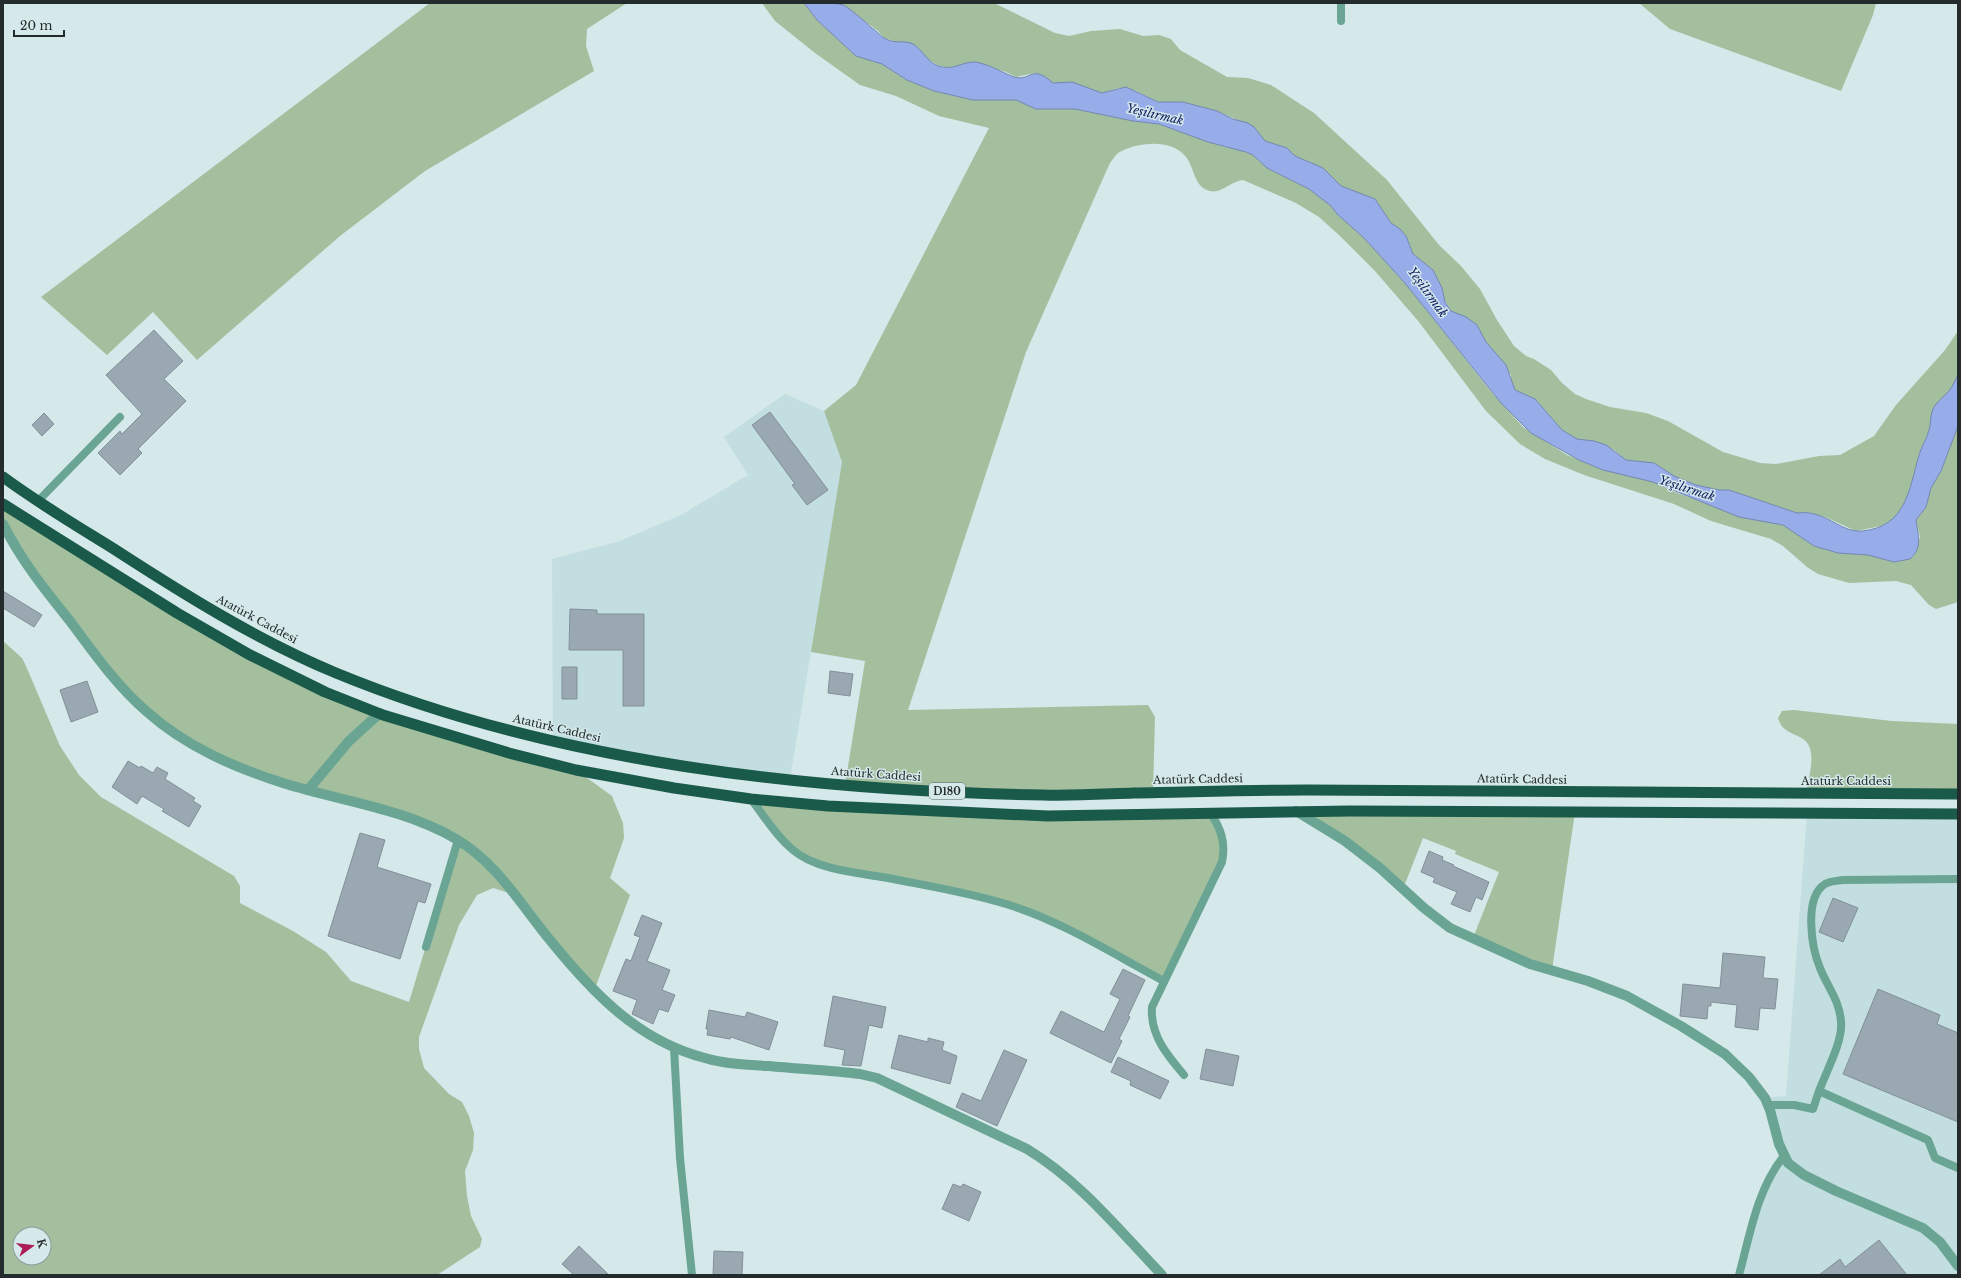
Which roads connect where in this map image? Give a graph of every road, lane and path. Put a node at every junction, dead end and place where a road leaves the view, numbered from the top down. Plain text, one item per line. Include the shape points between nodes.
1 (1341, 3) edge
2 (1341, 21) dead end
3 (120, 417) dead end
4 (3, 477) edge
5 (38, 501) junction
6 (3, 504) edge
7 (3, 524) edge
8 (380, 714) junction
9 (308, 790) junction
10 (1958, 794) edge
11 (751, 799) junction
12 (1296, 811) junction
13 (1210, 812) junction
14 (1958, 814) edge
15 (458, 840) junction
16 (1958, 879) edge
17 (426, 947) dead end
18 (1164, 981) junction
19 (674, 1048) junction
20 (1184, 1075) dead end
21 (1819, 1091) junction
22 (1768, 1105) junction
23 (1784, 1156) junction
24 (1958, 1168) edge
25 (1958, 1266) edge
26 (692, 1275) edge
27 (1162, 1275) edge
28 (1739, 1275) edge

1 - 2 lane
3 - 5 lane
4 - 5 highway, Atatürk Caddesi / D180
5 - 10 highway, Atatürk Caddesi / D180 via 188,597 260,637 334,672 397,696 512,731 582,748 677,765 830,784 1045,795 1237,790
6 - 8 highway, D180 via 177,613 250,655 325,692
7 - 9 street via 25,562 52,598 117,681 144,710 166,728 214,756 243,769
8 - 9 street via 349,741
8 - 11 highway, D180 via 509,753 576,770
9 - 15 street via 404,816 430,825
11 - 13 highway, D180 via 906,810 1048,816
11 - 18 lane via 776,833 794,851 813,862 1008,904 1057,924
12 - 13 highway, D180
12 - 14 highway, D180
12 - 22 street via 1345,840 1450,928 1530,964 1588,981 1627,996 1682,1026 1738,1065 1758,1088
13 - 18 lane via 1219,825 1223,839 1225,850 1222,862
15 - 17 lane
15 - 19 street via 485,861 516,895 584,982 610,1007 639,1029
16 - 21 lane via 1843,880 1829,882 1820,889 1813,907 1813,942 1820,968 1837,1002 1842,1031
18 - 20 lane via 1152,1007 1153,1022 1166,1054
19 - 26 lane via 680,1158
19 - 27 street via 706,1059 860,1074 892,1084 1046,1160 1067,1177
21 - 22 lane via 1813,1109 1794,1104
21 - 24 lane via 1928,1140 1935,1158
22 - 23 street
23 - 25 street via 1788,1163 1804,1175 1923,1228 1934,1235
23 - 28 lane via 1773,1169 1760,1200

